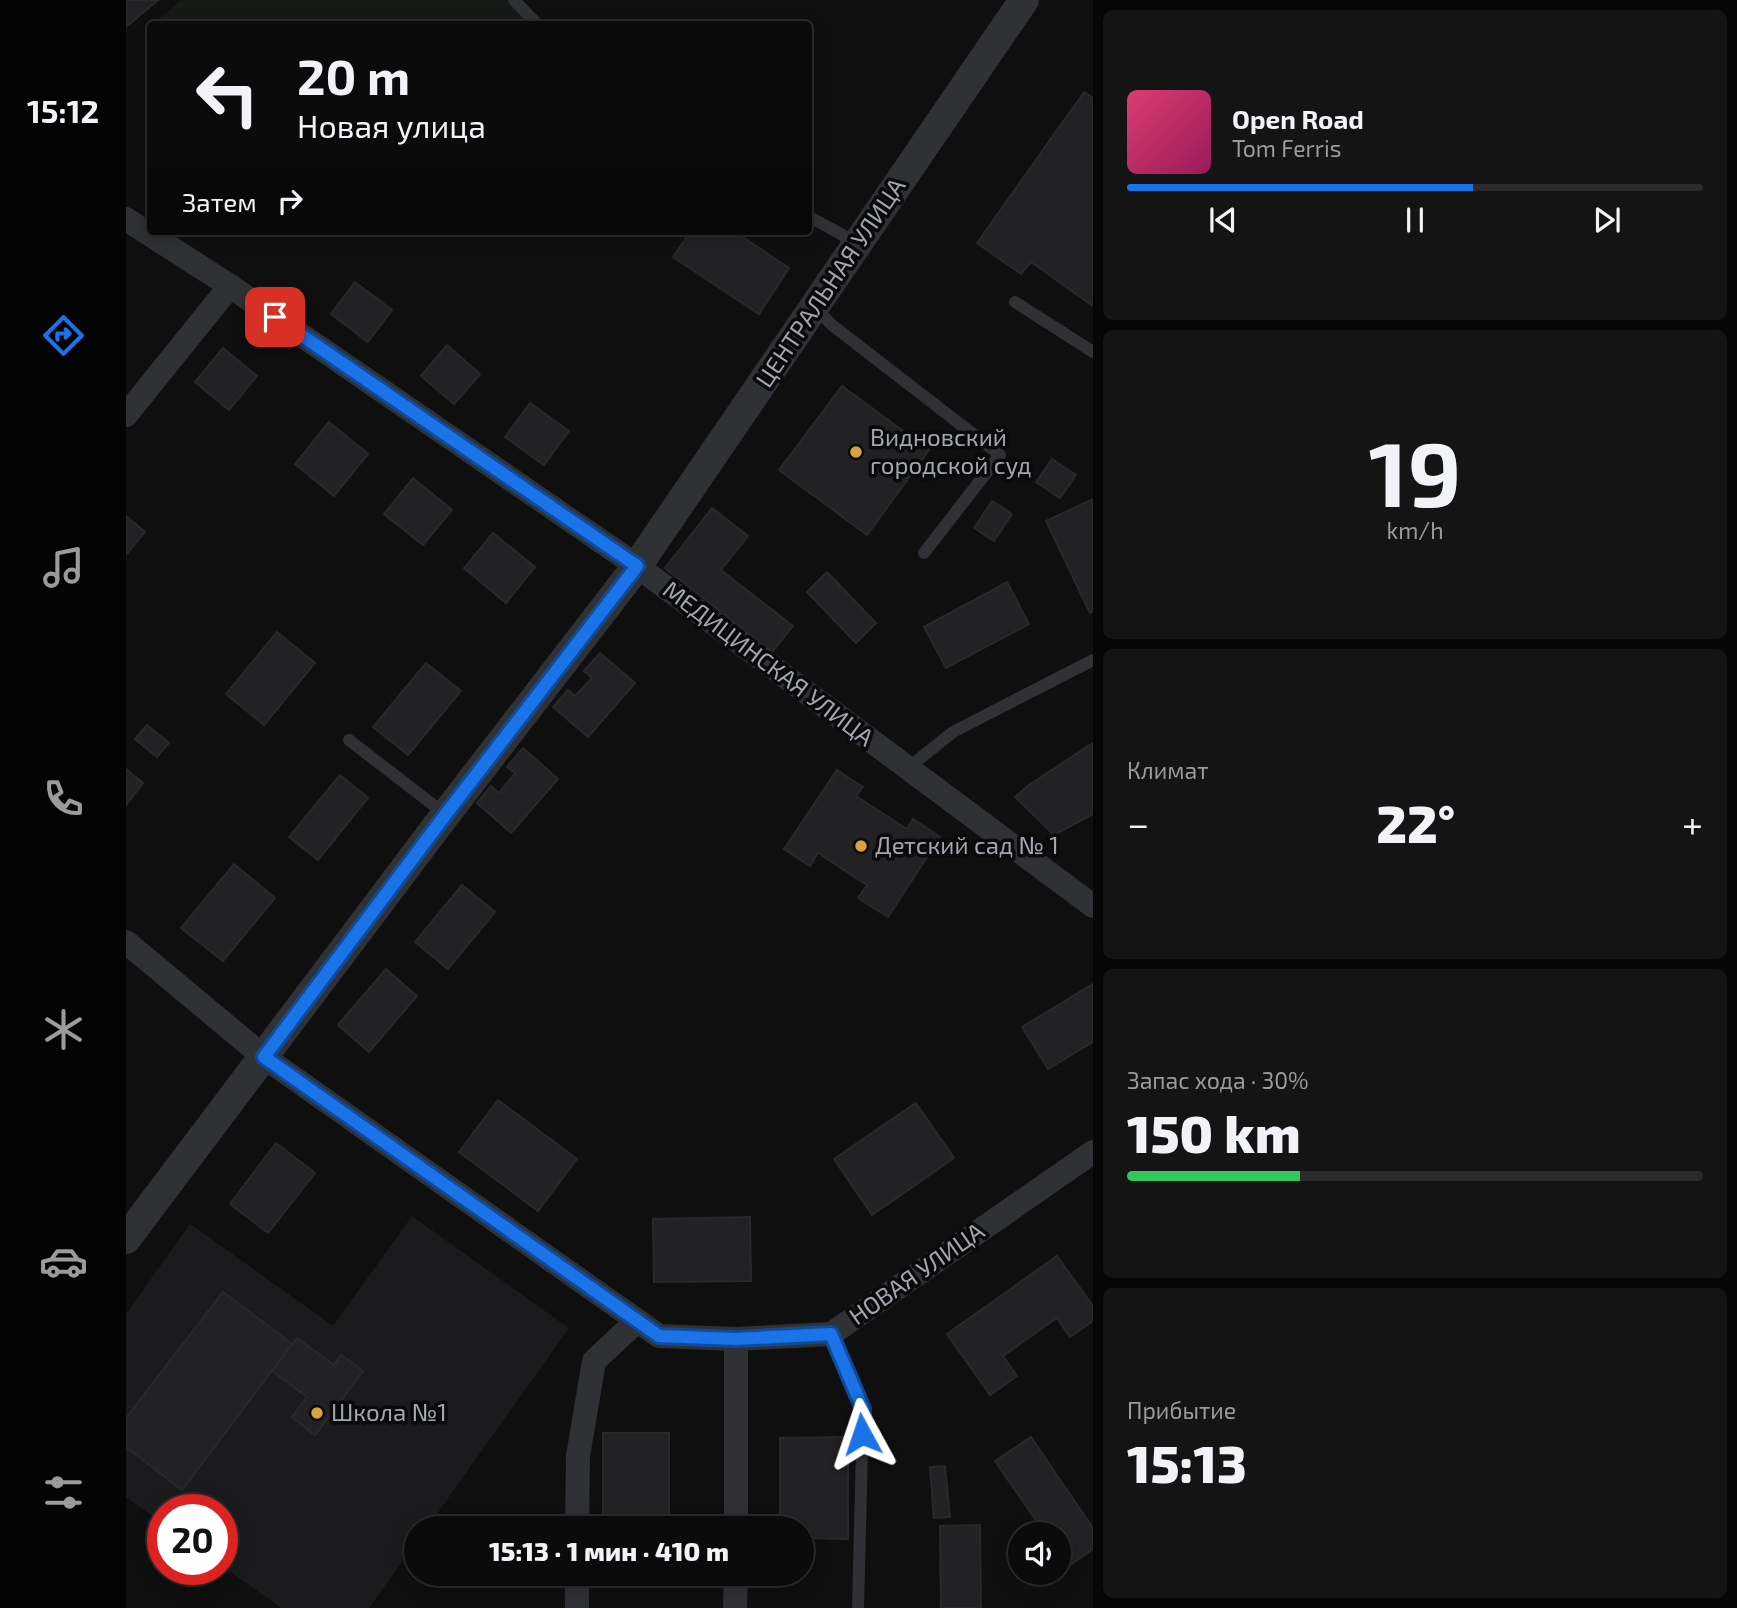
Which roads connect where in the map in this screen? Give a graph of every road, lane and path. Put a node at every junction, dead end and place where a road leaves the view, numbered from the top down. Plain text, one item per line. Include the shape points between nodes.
1 (514, 0) edge
2 (1024, 0) edge
3 (534, 21) edge
4 (812, 218) edge
5 (126, 219) edge
6 (147, 233) edge
7 (151, 235) edge
8 (858, 244) junction
9 (230, 286) junction
10 (1015, 302) dead end
11 (814, 307) junction
12 (1093, 352) edge
13 (126, 415) edge
14 (924, 553) dead end
15 (637, 566) junction
16 (1093, 660) edge
17 (349, 740) dead end
18 (908, 768) junction
19 (446, 814) junction
20 (1093, 906) edge
21 (126, 942) edge
22 (264, 1057) junction
23 (1093, 1152) edge
24 (126, 1239) edge
25 (638, 1321) junction
26 (831, 1334) junction
27 (736, 1339) junction
28 (577, 1516) edge
29 (736, 1516) edge
30 (577, 1586) edge
31 (736, 1586) edge
32 (577, 1608) edge
33 (736, 1608) edge
34 (858, 1608) edge

1 - 3 lane
2 - 8 street, ЦЕНТРАЛЬНАЯ УЛИЦА
4 - 8 lane
5 - 6 street, МЕДИЦИНСКАЯ УЛИЦА
7 - 9 street, МЕДИЦИНСКАЯ УЛИЦА
8 - 11 street, ЦЕНТРАЛЬНАЯ УЛИЦА
9 - 13 street
9 - 15 street, МЕДИЦИНСКАЯ УЛИЦА
10 - 12 lane
11 - 14 lane via 1000,454
11 - 15 street, ЦЕНТРАЛЬНАЯ УЛИЦА
15 - 18 street, МЕДИЦИНСКАЯ УЛИЦА
15 - 19 street, ЦЕНТРАЛЬНАЯ УЛИЦА
16 - 18 lane via 953,732
17 - 19 lane
18 - 20 street, МЕДИЦИНСКАЯ УЛИЦА
19 - 22 street, ЦЕНТРАЛЬНАЯ УЛИЦА
21 - 22 street, НОВАЯ УЛИЦА
22 - 24 street, ЦЕНТРАЛЬНАЯ УЛИЦА
22 - 25 street, НОВАЯ УЛИЦА
23 - 26 street, НОВАЯ УЛИЦА
25 - 27 street, НОВАЯ УЛИЦА via 659,1336
25 - 28 street via 594,1361 578,1456
26 - 27 street, НОВАЯ УЛИЦА
26 - 34 lane via 863,1409
27 - 29 street
30 - 32 street
31 - 33 street

